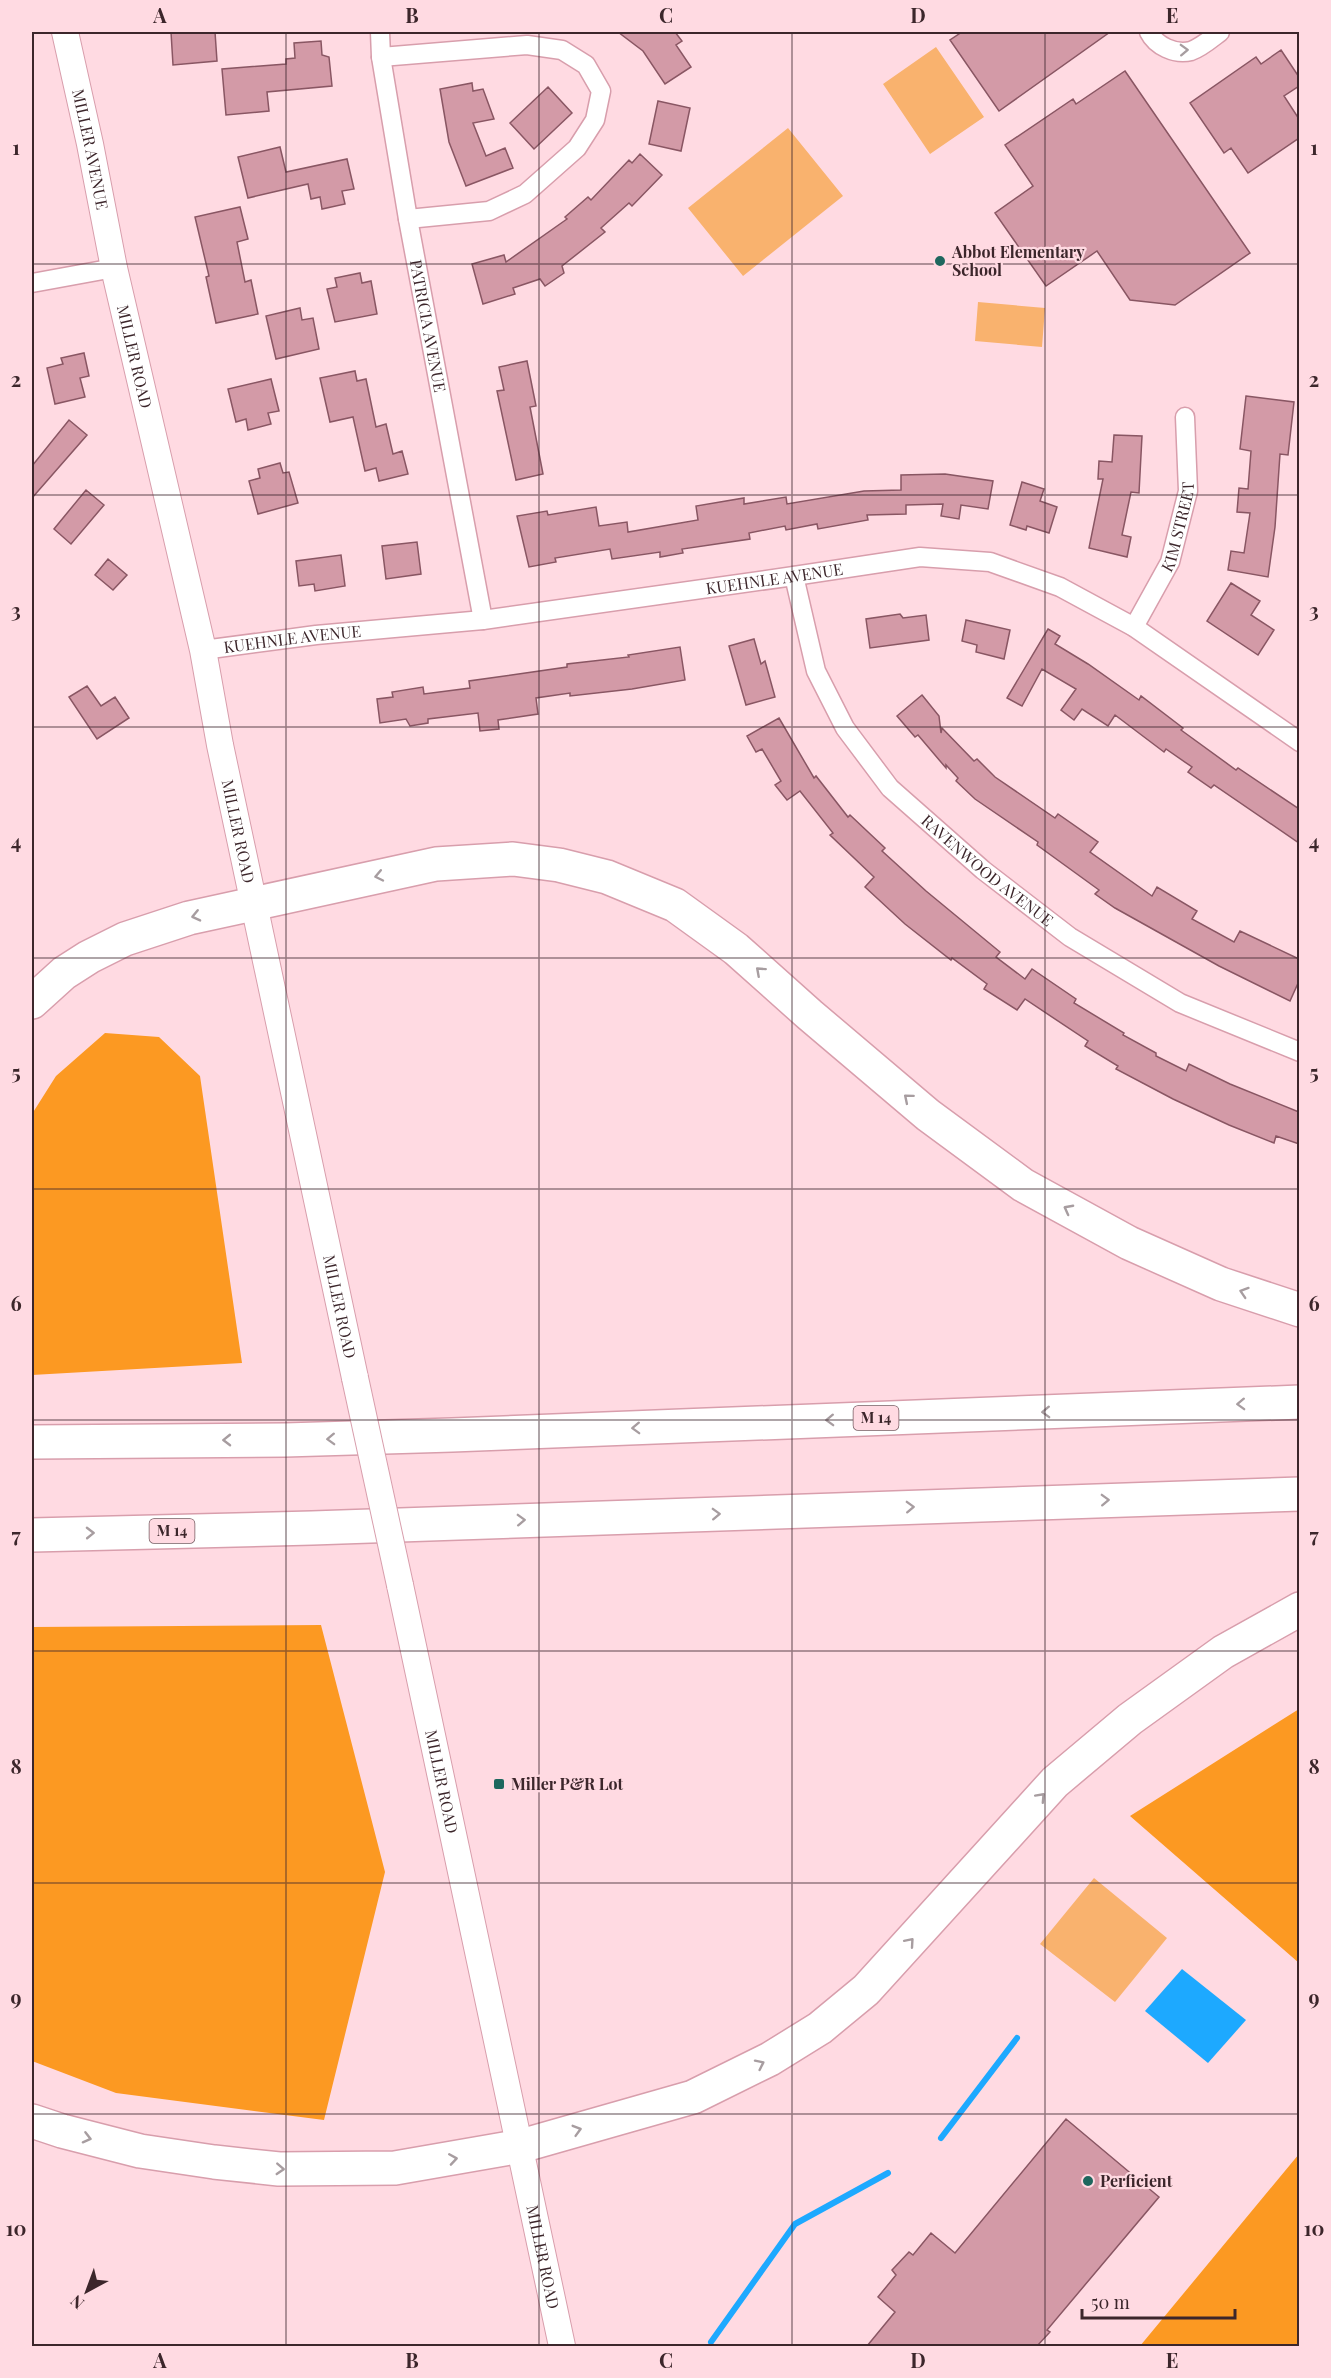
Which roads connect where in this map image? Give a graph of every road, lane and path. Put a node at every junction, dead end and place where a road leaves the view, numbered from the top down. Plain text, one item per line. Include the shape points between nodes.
1 (65, 32) edge
2 (380, 32) edge
3 (1149, 32) edge
4 (1220, 32) edge
5 (381, 57) junction
6 (408, 219) junction
7 (114, 268) junction
8 (32, 283) edge
9 (1185, 417) dead end
10 (795, 576) junction
11 (483, 620) junction
12 (1134, 627) junction
13 (203, 650) junction
14 (1299, 742) edge
15 (253, 904) junction
16 (32, 1002) edge
17 (1299, 1052) edge
18 (1299, 1310) edge
19 (1299, 1402) edge
20 (32, 1442) edge
21 (1299, 1494) edge
22 (32, 1535) edge
23 (1299, 1609) edge
24 (32, 2121) edge
25 (520, 2146) junction
26 (562, 2346) edge

1 - 7 main road, MILLER AVENUE
2 - 5 street, PATRICIA AVENUE
3 -> 4 street via 1164,48 1181,52 1192,50
5 - 6 street, PATRICIA AVENUE
5 - 6 street via 527,45 551,48 562,50 586,65 602,91 595,120 577,148 525,194 489,211
6 - 11 street, PATRICIA AVENUE
7 - 8 street
7 - 13 main road, MILLER ROAD
9 - 12 street, KIM STREET via 1188,491 1170,562
10 - 11 street, KUEHNLE AVENUE
10 - 12 street, KUEHNLE AVENUE via 920,556 990,562 1060,587
10 - 17 street, RAVENWOOD AVENUE via 816,671 845,728 890,788 982,870 1070,937 1180,1003
11 - 13 street, KUEHNLE AVENUE
12 - 14 street, KUEHNLE AVENUE
13 - 15 main road, MILLER ROAD
15 -> 16 highway via 189,918 125,939 64,973
18 -> 15 highway via 1221,1284 1149,1252 1023,1185 928,1115 736,949 675,905 607,877 513,859 436,864
15 - 25 main road, MILLER ROAD, bridge
19 -> 20 highway, M 14 via 452,1435
22 -> 21 highway, M 14
25 -> 23 highway via 693,2097 770,2059 820,2028 866,1990 1055,1782 1130,1719 1222,1652
24 -> 25 highway via 140,2151 279,2169 395,2168
25 - 26 main road, MILLER ROAD

